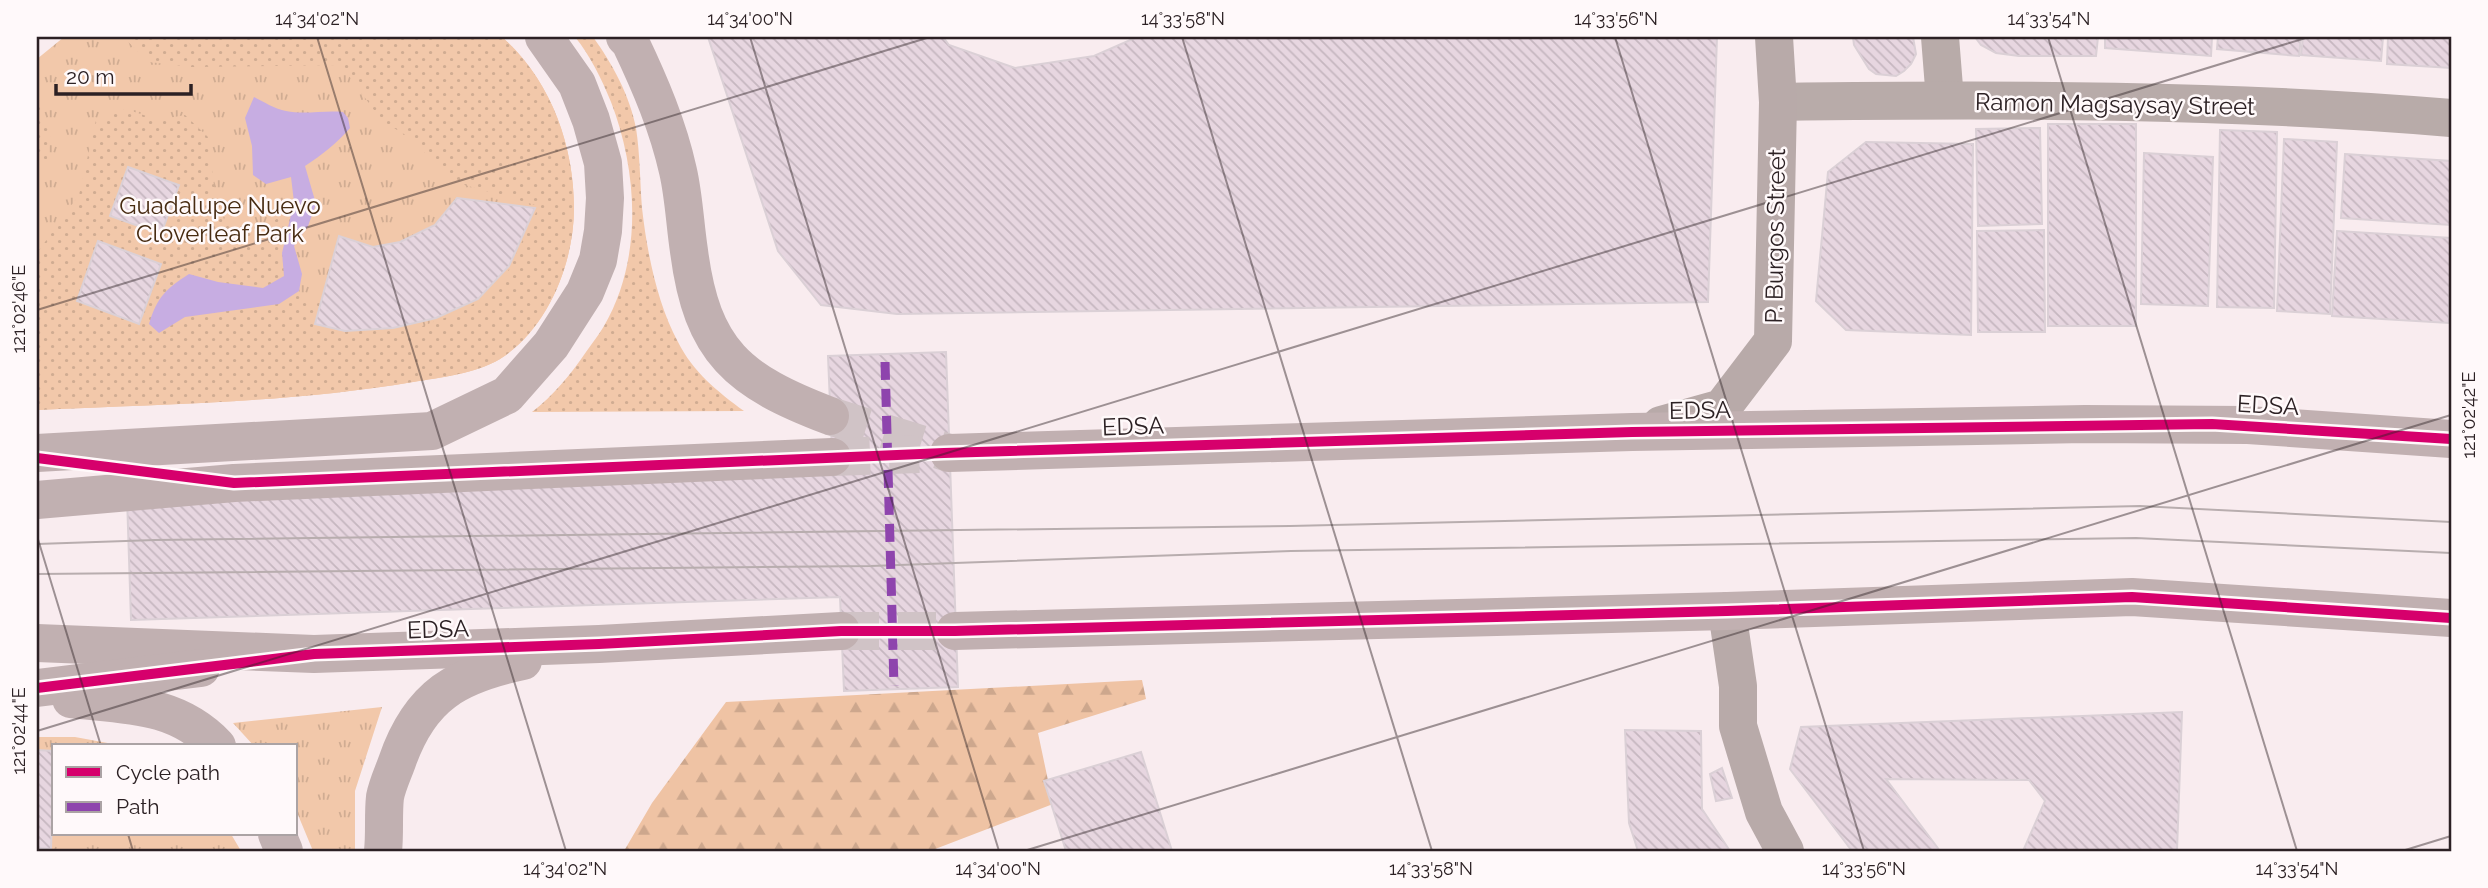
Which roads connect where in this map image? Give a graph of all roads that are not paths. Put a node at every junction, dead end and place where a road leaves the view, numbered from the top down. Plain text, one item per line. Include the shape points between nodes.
1 (544, 37) edge
2 (625, 37) edge
3 (1774, 37) edge
4 (1940, 37) edge
5 (1945, 100) junction
6 (1778, 102) junction
7 (2451, 118) edge
8 (830, 416) tunnel mouth
9 (1632, 432) junction
10 (2451, 439) edge
11 (949, 453) tunnel mouth
12 (37, 455) edge
13 (832, 457) tunnel mouth
14 (234, 483) junction
15 (37, 500) edge
16 (1727, 611) junction
17 (2451, 618) edge
18 (841, 631) tunnel mouth
19 (955, 631) tunnel mouth
20 (37, 643) edge
21 (599, 644) junction
22 (314, 654) junction
23 (37, 688) edge
24 (37, 695) edge
25 (215, 744) edge
26 (383, 851) edge
27 (1785, 851) edge

1 - 12 highway via 577,84 591,120 603,163 603,231 598,260 580,301 551,345 507,395 432,431
2 - 8 highway via 657,98 679,173 697,296 707,327 725,354 755,382
3 - 6 street, P. Burgos Street
4 - 5 street
5 - 6 street, Ramon Magsaysay Street
5 - 7 street, Ramon Magsaysay Street via 2343,109
6 - 9 street, P. Burgos Street via 1773,341 1722,408
9 - 10 highway, EDSA via 2211,424
9 - 11 highway, EDSA
12 - 14 highway
13 - 14 highway
14 - 15 highway
16 - 17 highway via 2132,597
16 - 19 highway
16 - 27 street via 1738,686 1738,726 1764,812
18 - 21 highway, EDSA
20 - 22 highway, EDSA
21 - 22 highway, EDSA
21 - 26 highway via 496,666 453,684 422,710 385,795
22 - 23 highway, EDSA
24 - 25 highway via 160,709 204,732

